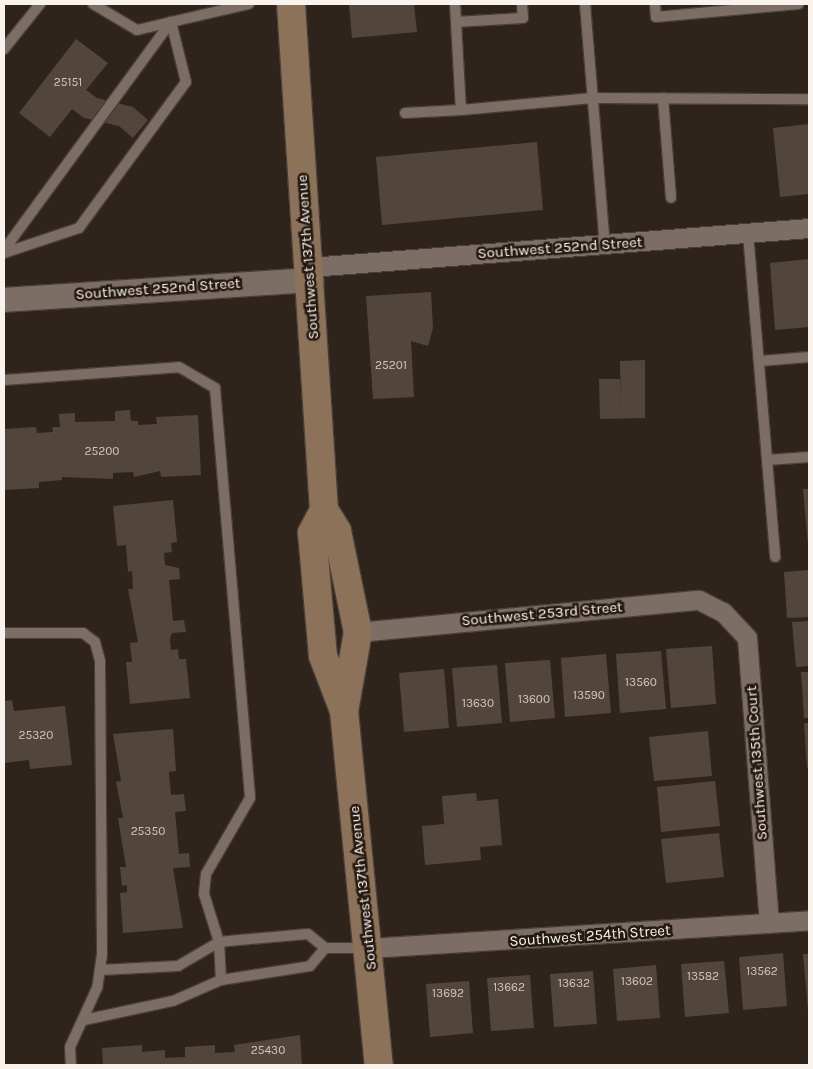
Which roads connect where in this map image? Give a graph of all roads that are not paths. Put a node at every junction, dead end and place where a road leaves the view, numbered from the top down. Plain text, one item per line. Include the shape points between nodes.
1 (40, 4) edge
2 (93, 4) edge
3 (249, 4) edge
4 (292, 4) edge
5 (454, 4) edge
6 (522, 4) edge
7 (585, 4) edge
8 (655, 4) edge
9 (798, 4) edge
10 (171, 22) junction
11 (456, 22) junction
12 (4, 49) edge
13 (592, 98) junction
14 (663, 98) junction
15 (809, 99) edge
16 (461, 110) junction
17 (405, 113) dead end
18 (671, 198) dead end
19 (809, 228) edge
20 (748, 233) junction
21 (605, 245) junction
22 (4, 251) edge
23 (311, 273) junction
24 (4, 300) edge
25 (809, 357) edge
26 (760, 361) junction
27 (4, 380) edge
28 (809, 457) edge
29 (767, 460) junction
30 (324, 510) junction
31 (775, 557) dead end
32 (723, 612) joint
33 (358, 632) junction
34 (4, 633) edge
35 (344, 711) junction
36 (809, 920) edge
37 (769, 923) junction
38 (219, 942) junction
39 (325, 948) junction
40 (370, 948) junction
41 (100, 970) junction
42 (221, 980) junction
43 (84, 1020) junction
44 (71, 1065) edge
45 (379, 1065) edge

1 - 12 lane
2 - 10 lane via 137,30
3 - 10 lane
4 - 23 main road, Southwest 137th Avenue
5 - 11 lane
6 - 11 lane via 522,18
7 - 13 lane
8 - 9 lane via 656,17
10 - 22 lane
10 - 22 lane via 186,82 79,228
11 - 16 lane
13 - 14 lane
13 - 16 lane
13 - 21 lane
14 - 15 lane
14 - 18 lane
16 - 17 lane
19 - 20 street, Southwest 252nd Street
20 - 21 street, Southwest 252nd Street
20 - 26 lane
21 - 23 street, Southwest 252nd Street
23 - 24 street, Southwest 252nd Street
23 - 30 main road, Southwest 137th Avenue
25 - 26 lane
26 - 29 lane
27 - 38 lane via 179,367 215,388 250,798 206,874 204,894
28 - 29 lane
29 - 31 lane
30 - 33 main road, Southwest 137th Avenue via 337,531
30 - 35 main road, Southwest 137th Avenue via 312,534 323,656
32 - 33 street, Southwest 253rd Street via 699,600
32 - 37 street, Southwest 135th Court via 747,638
33 - 35 main road, Southwest 137th Avenue
34 - 41 lane via 83,633 95,642 100,661
35 - 40 main road, Southwest 137th Avenue
36 - 37 street, Southwest 254th Street
37 - 40 street, Southwest 254th Street
38 - 39 lane via 308,934
38 - 41 lane via 178,966
38 - 42 lane
39 - 40 lane
39 - 42 lane via 310,966
40 - 45 main road, Southwest 137th Avenue
41 - 43 lane
42 - 43 lane via 173,1001
43 - 44 lane via 70,1047

